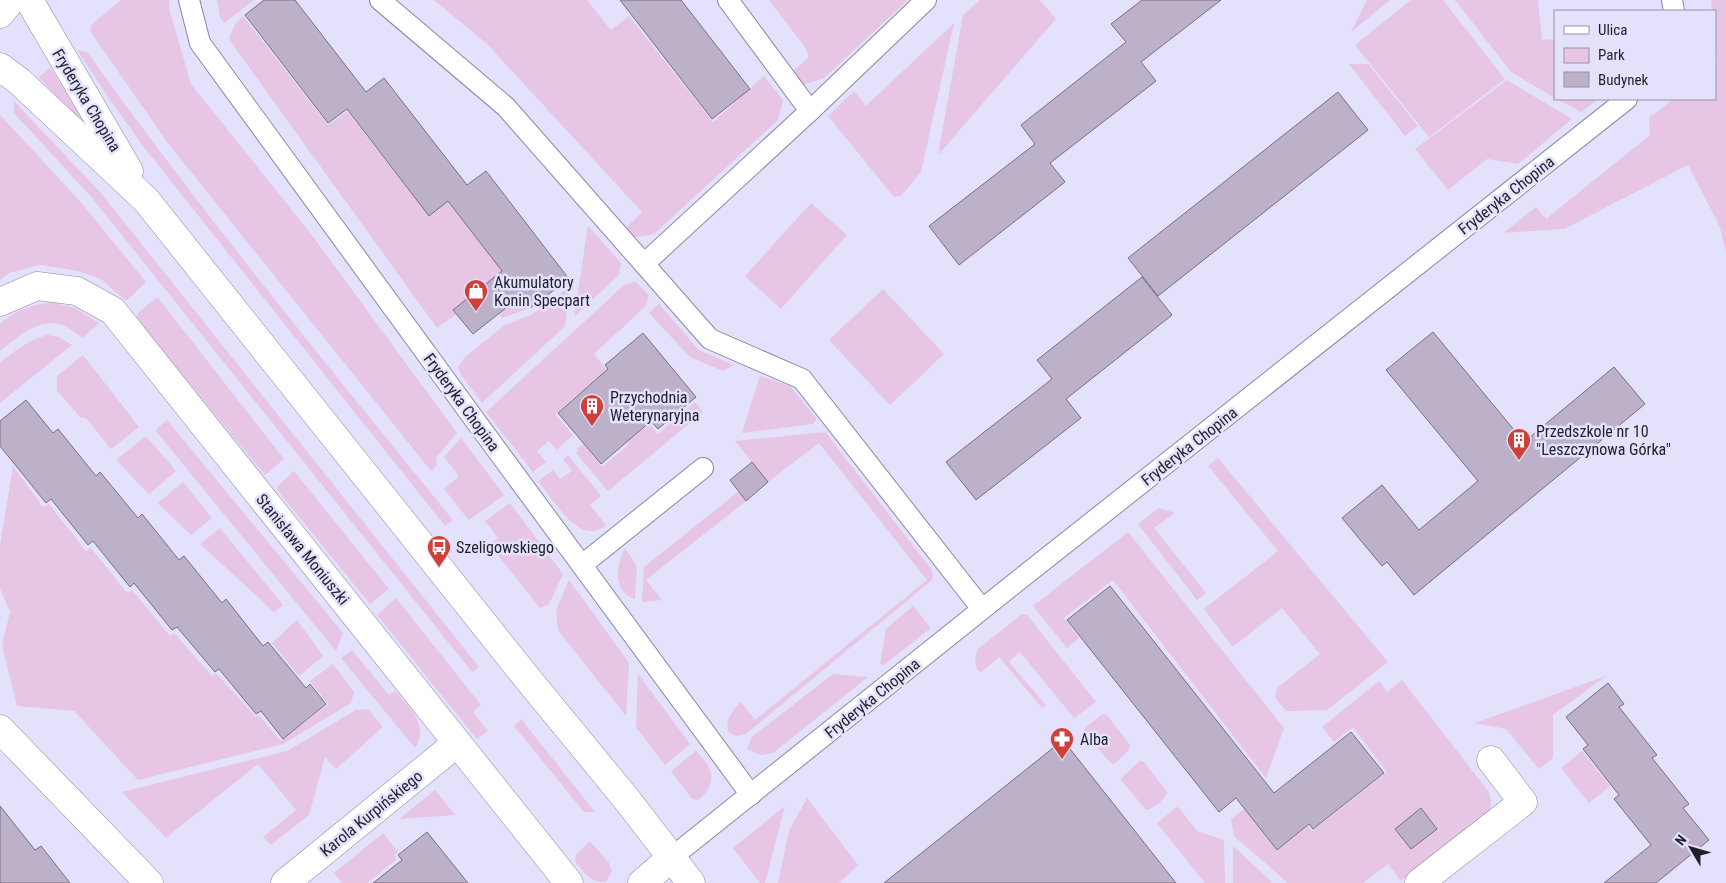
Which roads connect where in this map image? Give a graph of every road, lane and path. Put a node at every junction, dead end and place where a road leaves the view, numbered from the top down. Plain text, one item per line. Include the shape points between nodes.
1 (11, 0) edge
2 (29, 0) edge
3 (189, 0) edge
4 (380, 0) edge
5 (728, 0) edge
6 (926, 0) edge
7 (0, 14) edge
8 (0, 67) edge
9 (1626, 100) edge
10 (810, 111) junction
11 (146, 200) junction
12 (644, 264) junction
13 (0, 302) edge
14 (703, 468) dead end
15 (582, 565) junction
16 (982, 609) junction
17 (0, 729) edge
18 (457, 743) junction
19 (1491, 760) dead end
20 (752, 795) junction
21 (671, 858) junction
22 (149, 883) edge
23 (285, 883) edge
24 (568, 883) edge
25 (642, 883) edge
26 (691, 883) edge
27 (1419, 883) edge

1 - 7 street
2 - 11 street, Fryderyka Chopina
3 - 15 lane, Fryderyka Chopina via 200,43
4 - 12 lane via 506,106
5 - 10 lane
6 - 10 lane
8 - 11 street, Fryderyka Chopina
9 - 16 lane, Fryderyka Chopina
10 - 12 lane
11 - 21 street, Fryderyka Chopina
12 - 16 lane via 710,339 802,379
13 - 18 street, Stanisława Moniuszki via 37,286 77,291 113,312
14 - 15 lane
15 - 20 lane, Fryderyka Chopina
16 - 20 lane, Fryderyka Chopina
17 - 22 street
18 - 23 street, Karola Kurpińskiego
18 - 24 street, Stanisława Moniuszki
19 - 27 street via 1523,802
20 - 21 lane, Fryderyka Chopina
21 - 25 street
21 - 26 street, Fryderyka Chopina

